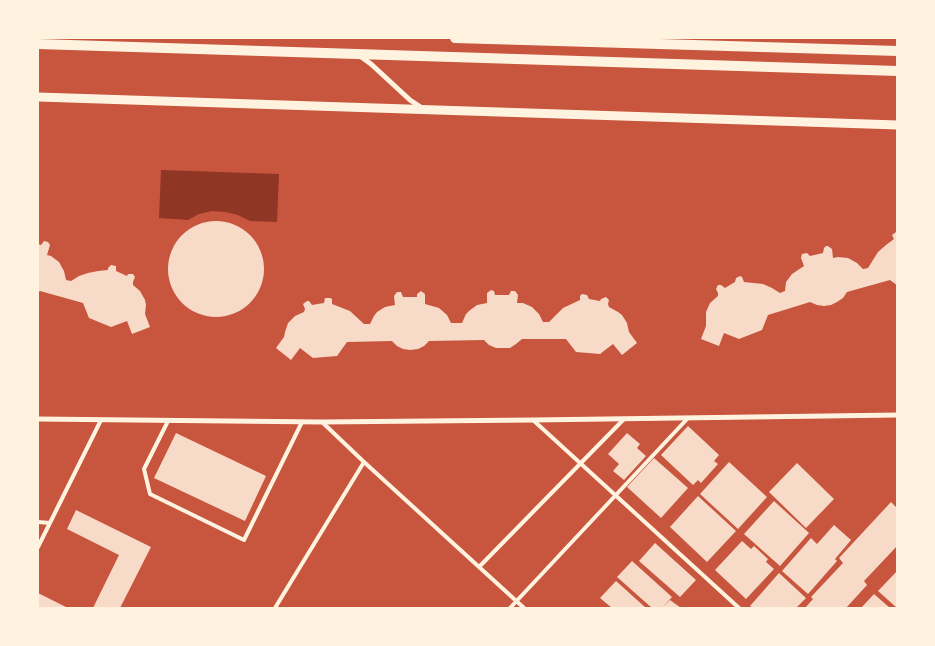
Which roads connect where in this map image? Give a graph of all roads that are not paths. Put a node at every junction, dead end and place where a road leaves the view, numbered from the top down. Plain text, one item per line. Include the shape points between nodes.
1 (455, 38) edge
2 (38, 44) edge
3 (898, 51) edge
4 (357, 54) junction
5 (898, 71) edge
6 (38, 97) edge
7 (424, 110) junction
8 (898, 125) edge
9 (898, 415) edge
10 (688, 418) junction
11 (624, 419) junction
12 (38, 420) edge
13 (101, 420) junction
14 (168, 420) junction
15 (533, 420) junction
16 (302, 422) junction
17 (322, 422) junction
18 (364, 462) junction
19 (580, 464) junction
20 (616, 496) junction
21 (38, 522) edge
22 (50, 523) junction
23 (38, 547) edge
24 (479, 568) junction
25 (516, 602) junction
26 (275, 608) edge
27 (510, 608) edge
28 (524, 608) edge
29 (739, 608) edge

1 - 3 main road
2 - 4 main road
4 - 5 main road
4 - 7 street
6 - 7 street
7 - 8 street
9 - 10 street
10 - 11 street
10 - 20 lane
11 - 15 street
11 - 19 lane
12 - 13 street
13 - 14 street
13 - 22 lane
14 - 16 street
14 - 16 lane via 144,469 150,494 244,540
15 - 17 street
15 - 19 lane
16 - 17 street
17 - 18 lane
18 - 24 lane
18 - 26 lane
19 - 20 lane
19 - 24 lane
20 - 25 lane
20 - 29 lane
21 - 22 lane
22 - 23 lane
24 - 25 lane
25 - 27 lane
25 - 28 lane

